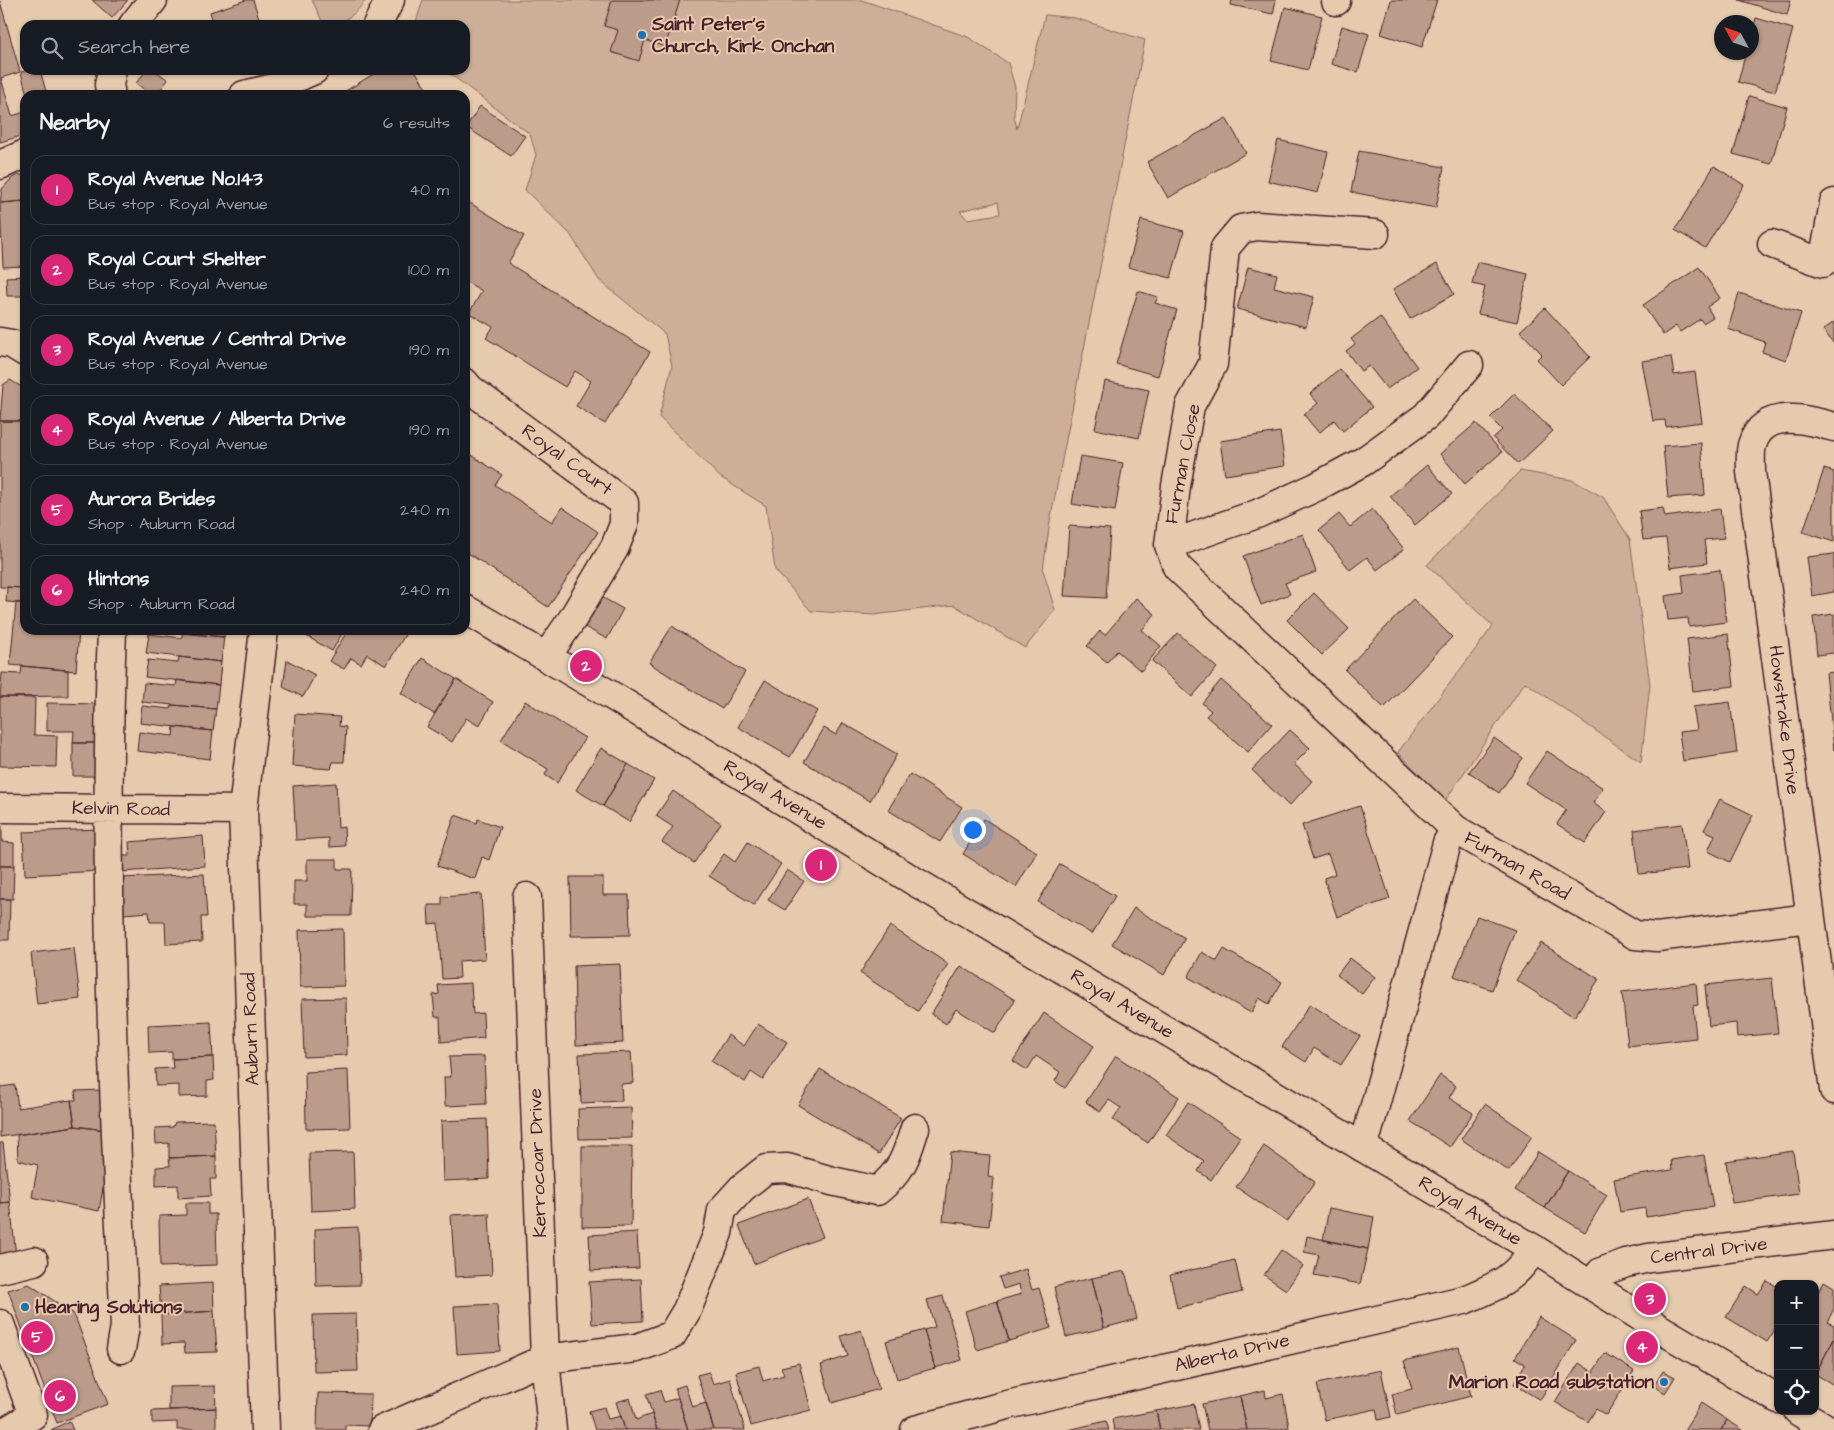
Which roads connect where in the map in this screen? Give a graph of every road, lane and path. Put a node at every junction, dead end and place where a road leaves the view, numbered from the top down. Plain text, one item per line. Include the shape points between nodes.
1 (153, 0) edge
2 (390, 0) edge
3 (137, 20) edge
4 (380, 20) edge
5 (111, 75) edge
6 (303, 75) edge
7 (110, 90) edge
8 (265, 90) edge
9 (20, 156) edge
10 (0, 165) edge
11 (1834, 203) edge
12 (1375, 234) dead end
13 (1772, 244) dead end
14 (0, 342) edge
15 (20, 349) edge
16 (1469, 365) dead end
17 (470, 389) edge
18 (1834, 427) edge
19 (1169, 545) junction
20 (470, 612) edge
21 (112, 635) edge
22 (263, 635) edge
23 (546, 658) junction
24 (0, 808) edge
25 (108, 808) junction
26 (243, 810) junction
27 (1455, 829) junction
28 (527, 896) dead end
29 (1810, 918) junction
30 (1834, 1090) edge
31 (915, 1128) dead end
32 (1362, 1147) junction
33 (1834, 1235) edge
34 (1534, 1250) junction
35 (34, 1261) dead end
36 (0, 1269) edge
37 (1592, 1286) junction
38 (0, 1324) edge
39 (120, 1349) dead end
40 (545, 1358) junction
41 (1774, 1397) edge
42 (1805, 1415) edge
43 (8, 1430) edge
44 (265, 1430) edge
45 (382, 1430) edge
46 (552, 1430) edge
47 (915, 1430) edge
48 (1829, 1430) edge

1 - 3 street
2 - 4 street
5 - 7 street
6 - 8 street
9 - 10 street
11 - 13 street via 1823,263
12 - 19 street, Furman Close via 1257,226 1241,229 1225,248 1213,364 1190,406
14 - 15 street
16 - 19 street, Furman Close via 1426,416 1364,461 1257,514
17 - 23 street, Royal Court via 624,503 624,524 615,547
18 - 29 street, Howstrake Drive via 1802,418 1780,418 1761,429 1752,445 1751,472
19 - 27 street, Furman Close via 1177,567
20 - 23 street, Royal Avenue
21 - 25 street
22 - 26 street, Auburn Road
23 - 32 street, Royal Avenue
24 - 25 street, Kelvin Road
25 - 26 street, Kelvin Road
25 - 39 street via 117,1174 125,1326
26 - 44 street, Auburn Road
27 - 29 street, Furman Road via 1635,935 1657,937
27 - 32 street, Furman Road via 1447,843
28 - 40 street, Kerrocoar Drive
29 - 30 street, Howstrake Drive
31 - 40 street via 904,1163 893,1178 876,1191 787,1168 766,1170 742,1188 722,1210 718,1233 687,1310 672,1335 637,1348
32 - 34 street, Royal Avenue
33 - 37 street, Central Drive via 1649,1258 1601,1272
34 - 37 street, Royal Avenue
34 - 47 street, Alberta Drive via 1521,1269 1502,1284 1464,1300 1007,1405
35 - 36 street
37 - 41 street, Royal Avenue
38 - 43 street via 33,1415
40 - 45 street
40 - 46 street, Kerrocoar Drive
42 - 48 street

